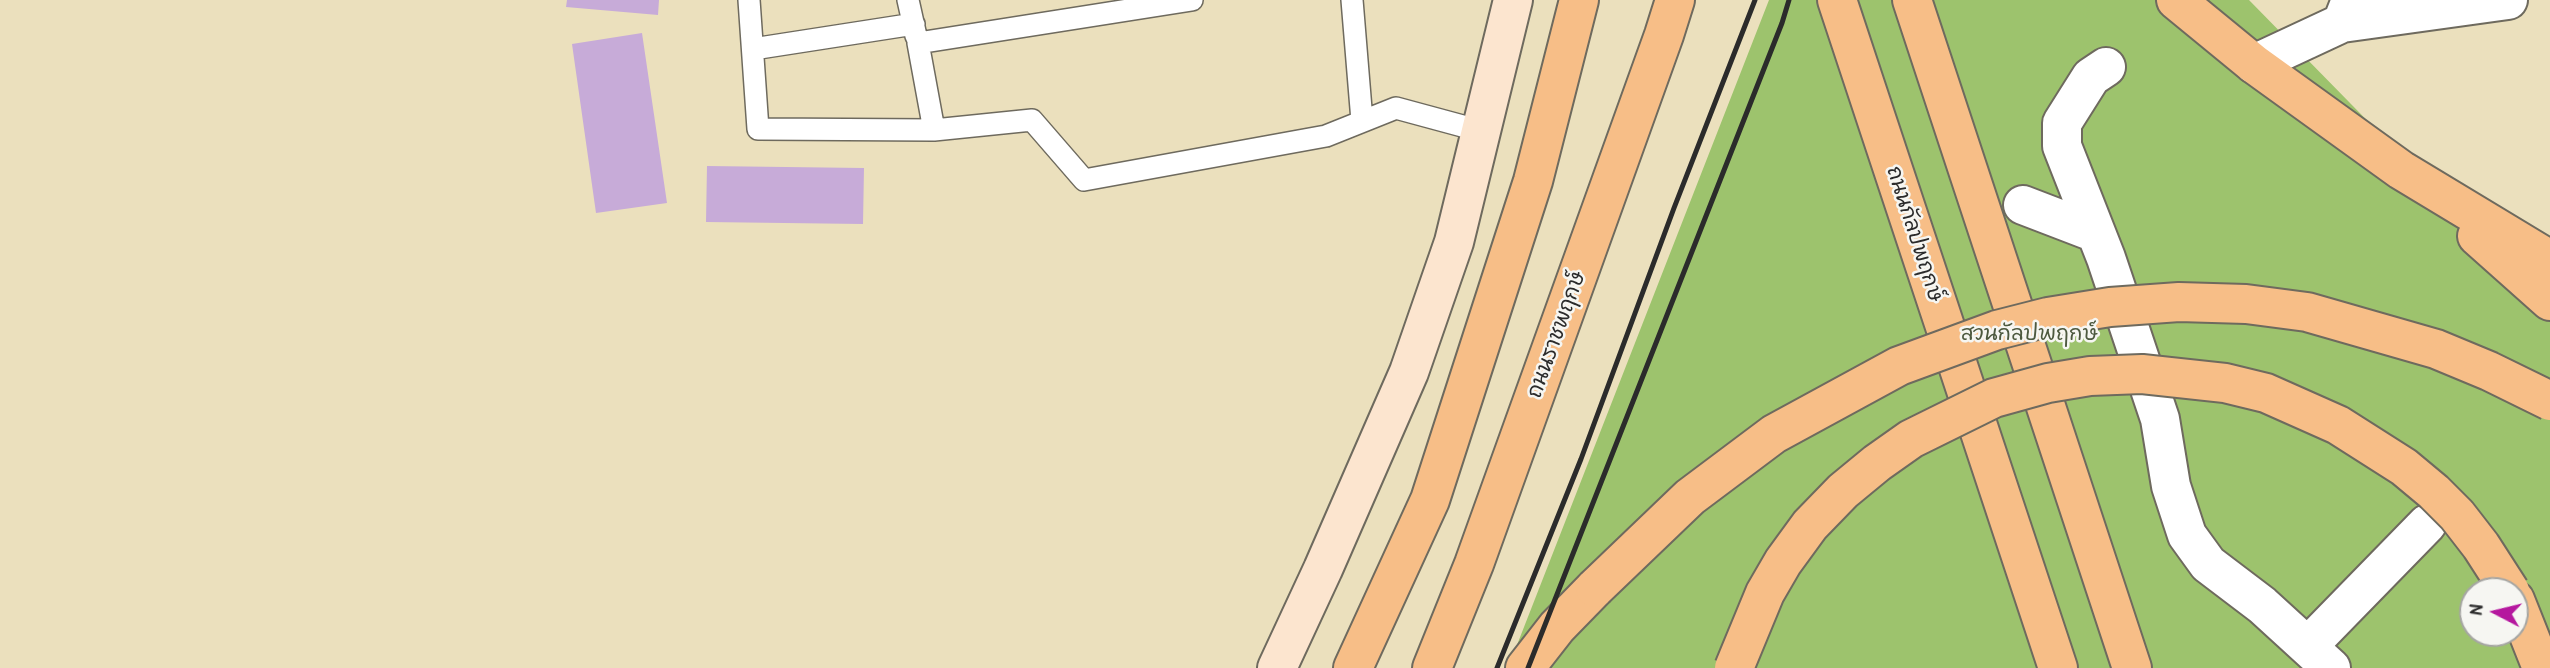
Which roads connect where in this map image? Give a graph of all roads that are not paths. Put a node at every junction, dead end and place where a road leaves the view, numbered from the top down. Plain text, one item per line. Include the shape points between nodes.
1 (749, 0) edge
2 (908, 0) edge
3 (1192, 0) edge
4 (1352, 0) edge
5 (1513, 0) edge
6 (1578, 0) edge
7 (1675, 0) edge
8 (1837, 0) edge
9 (1912, 0) edge
10 (2176, 0) edge
11 (2508, 0) edge
12 (2346, 11) edge
13 (916, 34) junction
14 (753, 49) junction
15 (2254, 64) junction
16 (2106, 67) dead end
17 (1362, 121) junction
18 (934, 130) junction
19 (1481, 131) junction
20 (2402, 170) junction
21 (2023, 205) dead end
22 (2096, 233) junction
23 (2550, 260) edge
24 (2550, 301) edge
25 (2550, 401) edge
26 (2427, 524) dead end
27 (2501, 577) edge
28 (2529, 635) edge
29 (2319, 657) edge
30 (1277, 668) edge
31 (1353, 668) edge
32 (1432, 668) edge
33 (1525, 668) edge
34 (1734, 668) edge
35 (2057, 668) edge
36 (2132, 668) edge
37 (2542, 668) edge

1 - 14 lane
2 - 13 lane
3 - 13 lane
4 - 17 lane
5 - 19 main road
6 - 31 main road via 1533,181 1430,500
7 - 32 main road, ถนนราชพฤกษ์ via 1474,564
8 - 35 main road, ถนนกัลปพฤกษ์
9 - 36 main road
10 - 15 main road
11 - 12 street
12 - 15 street
13 - 14 lane
13 - 18 lane
14 - 18 lane via 758,130
15 - 20 main road
16 - 22 street via 2091,77 2062,123 2060,135
17 - 18 lane via 1326,136 1084,180 1032,120
17 - 19 lane via 1396,108
19 - 30 main road via 1454,242 1409,372
20 - 23 main road
20 - 24 main road
21 - 22 street
22 - 29 street via 2160,419 2171,486 2187,535 2208,564
25 - 33 main road, bridge via 2436,349 2307,312 2245,304 2110,307 1997,330 1899,366 1774,434 1690,497 1557,627
26 - 29 street
27 - 34 main road, bridge via 2457,515 2434,492 2338,425 2266,393 2225,383 2142,374 2090,376 1994,398 1912,439 1877,463 1810,525 1783,562
28 - 37 main road

